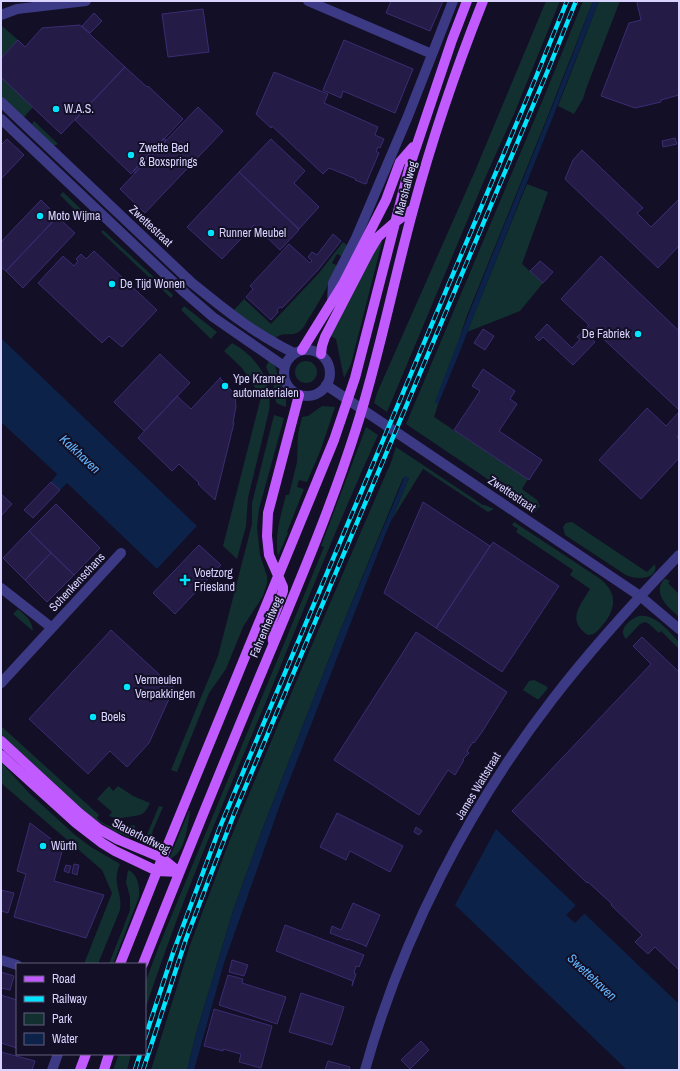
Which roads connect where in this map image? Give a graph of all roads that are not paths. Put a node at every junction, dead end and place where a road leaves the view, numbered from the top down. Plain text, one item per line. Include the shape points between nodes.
1 (86, 1) edge
2 (308, 1) edge
3 (453, 1) edge
4 (467, 1) edge
5 (483, 1) edge
6 (1, 15) edge
7 (432, 54) junction
8 (1, 102) edge
9 (1, 119) edge
10 (416, 144) junction
11 (413, 209) junction
12 (394, 223) junction
13 (332, 303) junction
14 (298, 351) junction
15 (321, 354) junction
16 (284, 366) junction
17 (355, 378) joint
18 (326, 385) junction
19 (368, 387) joint
20 (299, 395) junction
21 (121, 553) dead end
22 (679, 555) edge
23 (278, 577) junction
24 (1, 588) edge
25 (640, 596) junction
26 (52, 628) junction
27 (679, 629) edge
28 (273, 644) junction
29 (1, 683) edge
30 (1, 741) edge
31 (1, 755) edge
32 (162, 858) junction
33 (157, 871) junction
34 (179, 872) junction
35 (1, 960) edge
36 (120, 963) edge
37 (143, 963) edge
38 (16, 965) edge
39 (58, 1055) edge
40 (86, 1055) edge
41 (110, 1055) edge
42 (52, 1070) edge
43 (80, 1070) edge
44 (104, 1070) edge
45 (365, 1070) edge

1 - 6 street via 18,9
2 - 7 street
3 - 7 street, Marshallweg
4 - 10 main road, Marshallweg
5 - 11 main road, Marshallweg via 447,100
7 - 13 street, Marshallweg via 367,214 333,283
8 - 14 street, Zwettestraat via 192,283 250,328 275,344
9 - 16 street, Zwettestraat via 184,292 214,317
10 - 12 main road, Marshallweg
10 - 13 main road via 400,162 381,211
11 - 12 main road
11 - 19 main road, Marshallweg
12 - 15 main road via 378,237 369,252 325,337
12 - 17 main road, Marshallweg
13 - 14 main road
14 - 15 street via 315,351
14 - 16 street via 288,358
15 - 18 street via 329,365 330,372
16 - 20 street via 284,380 292,391
17 - 23 main road, Fahrenheitweg via 342,420
18 - 20 street via 311,396
18 - 25 street, Zwettestraat
19 - 28 main road, Fahrenheitweg via 334,493
20 - 23 main road via 268,513 266,536 269,555
21 - 26 street, Schenkenschans
22 - 25 street, James Wattstraat
23 - 28 main road via 283,591 271,624
23 - 32 main road, Fahrenheitweg
24 - 26 street, Schenkenschans
25 - 27 street, Zwettestraat
25 - 45 street, James Wattstraat via 552,700 514,751 481,804 435,890 405,955
26 - 29 street, Schenkenschans
28 - 34 main road, Fahrenheitweg
30 - 32 main road, Slauerhoffweg via 99,829
31 - 33 main road, Slauerhoffweg via 89,834 115,851
32 - 33 main road, Fahrenheitweg
32 - 34 main road, Slauerhoffweg
33 - 34 main road, Slauerhoffweg
33 - 36 main road, Fahrenheitweg
34 - 37 main road, Fahrenheitweg
35 - 38 street
39 - 42 street
40 - 43 main road
41 - 44 main road

